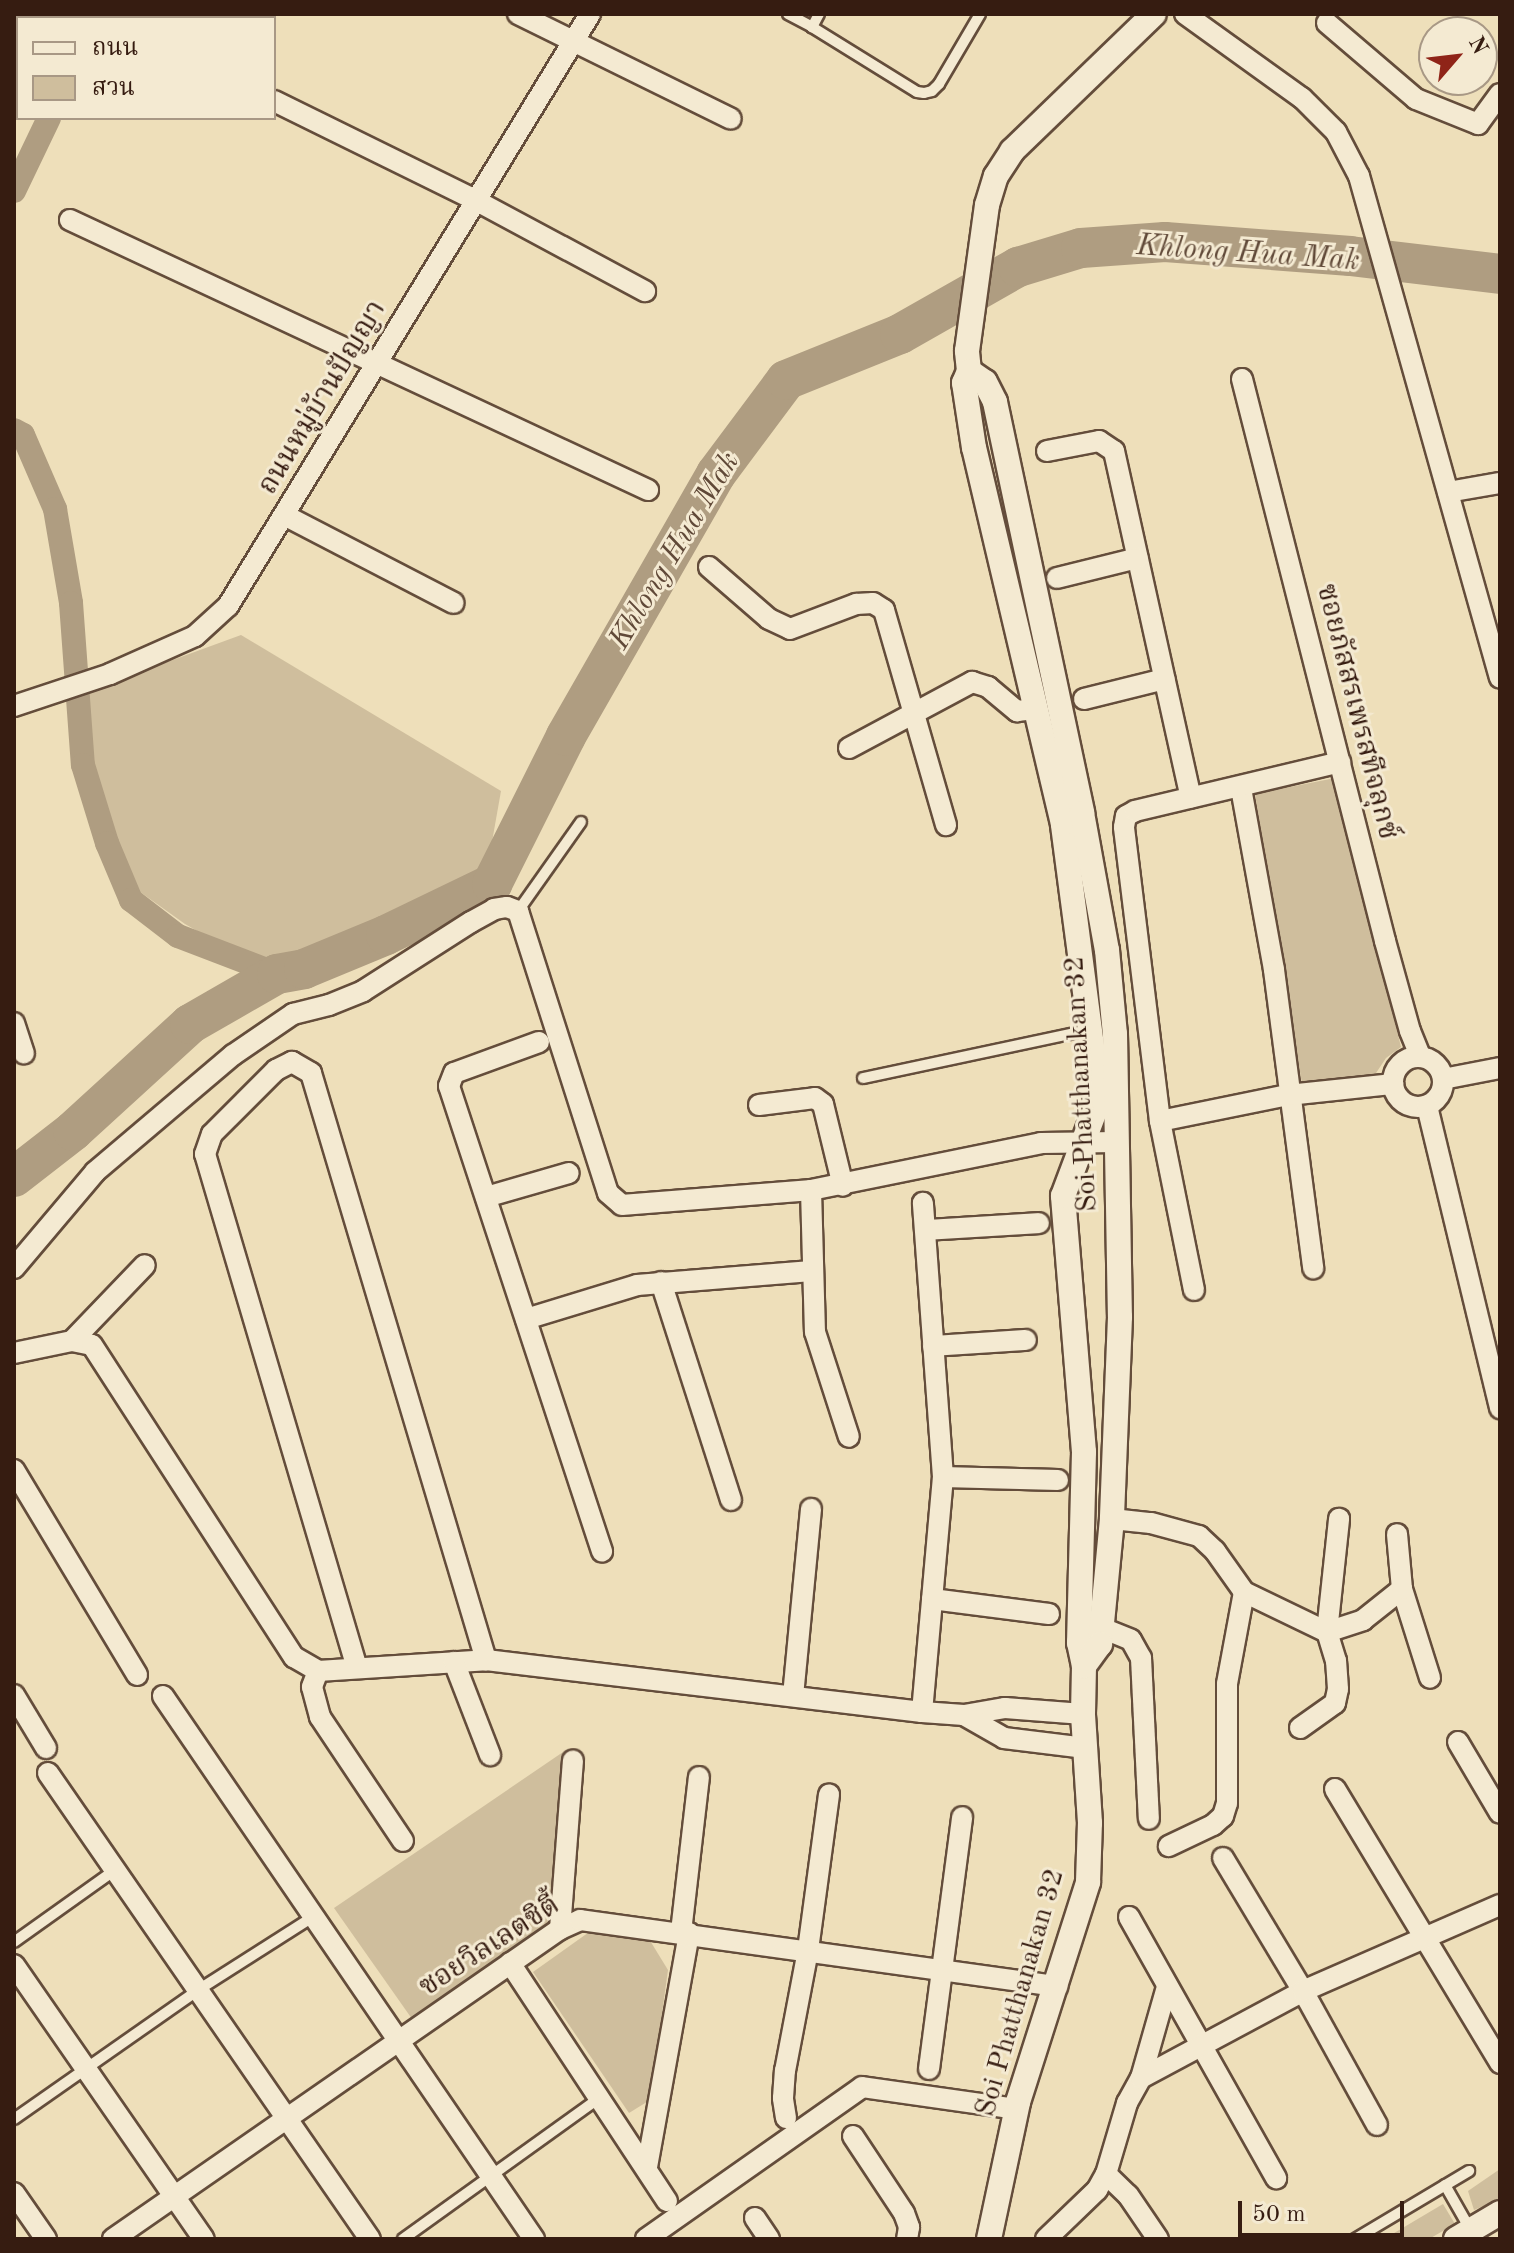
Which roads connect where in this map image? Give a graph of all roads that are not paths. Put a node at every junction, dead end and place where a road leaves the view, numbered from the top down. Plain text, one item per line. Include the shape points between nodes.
1 (518, 14) edge
2 (590, 14) edge
3 (788, 14) edge
4 (819, 14) edge
5 (980, 14) edge
6 (1154, 14) edge
7 (1185, 14) edge
8 (1327, 23) dead end
9 (812, 27) junction
10 (571, 42) junction
11 (1500, 94) edge
12 (276, 102) edge
13 (731, 119) dead end
14 (475, 200) junction
15 (70, 220) dead end
16 (645, 291) dead end
17 (968, 361) junction
18 (375, 365) junction
19 (1242, 379) dead end
20 (1047, 451) dead end
21 (1500, 483) edge
22 (648, 490) dead end
23 (1448, 492) junction
24 (284, 515) junction
25 (1138, 558) junction
26 (709, 567) dead end
27 (1057, 578) dead end
28 (454, 603) dead end
29 (1500, 678) edge
30 (1165, 679) junction
31 (1084, 699) dead end
32 (14, 706) edge
33 (1037, 709) junction
34 (913, 711) junction
35 (849, 748) dead end
36 (1340, 762) junction
37 (1241, 788) junction
38 (1191, 798) junction
39 (581, 822) dead end
40 (946, 825) dead end
41 (518, 911) junction
42 (14, 1023) edge
43 (1091, 1030) junction
44 (539, 1042) dead end
45 (24, 1053) dead end
46 (1420, 1056) junction
47 (1500, 1068) edge
48 (863, 1078) dead end
49 (1443, 1079) junction
50 (1393, 1084) junction
51 (1288, 1095) junction
52 (759, 1105) dead end
53 (1427, 1106) junction
54 (1160, 1121) junction
55 (1118, 1142) junction
56 (1083, 1144) junction
57 (569, 1173) dead end
58 (843, 1186) junction
59 (811, 1190) junction
60 (486, 1197) junction
61 (923, 1203) dead end
62 (1039, 1223) dead end
63 (926, 1230) junction
64 (145, 1265) dead end
65 (14, 1268) edge
66 (1313, 1268) dead end
67 (811, 1271) junction
68 (661, 1282) junction
69 (1194, 1290) dead end
70 (526, 1319) junction
71 (1026, 1340) dead end
72 (72, 1341) junction
73 (933, 1346) junction
74 (14, 1353) edge
75 (1500, 1408) edge
76 (849, 1437) dead end
77 (14, 1470) edge
78 (943, 1477) junction
79 (1058, 1480) dead end
80 (731, 1500) dead end
81 (811, 1509) dead end
82 (1112, 1519) junction
83 (1339, 1519) dead end
84 (1397, 1534) dead end
85 (602, 1552) dead end
86 (1402, 1589) junction
87 (1244, 1592) junction
88 (932, 1599) junction
89 (1049, 1614) dead end
90 (1102, 1628) junction
91 (1327, 1632) junction
92 (486, 1660) junction
93 (454, 1662) junction
94 (1084, 1666) junction
95 (357, 1668) junction
96 (318, 1671) junction
97 (137, 1675) dead end
98 (1430, 1678) dead end
99 (14, 1695) edge
100 (163, 1696) dead end
101 (793, 1696) junction
102 (922, 1712) junction
103 (1083, 1714) junction
104 (964, 1715) junction
105 (1300, 1728) dead end
106 (1458, 1742) dead end
107 (46, 1748) dead end
108 (1085, 1748) junction
109 (490, 1755) dead end
110 (573, 1761) dead end
111 (48, 1773) dead end
112 (699, 1777) dead end
113 (1335, 1789) dead end
114 (829, 1794) dead end
115 (1500, 1813) edge
116 (962, 1817) dead end
117 (1149, 1819) dead end
118 (403, 1841) dead end
119 (1169, 1846) dead end
120 (1223, 1858) dead end
121 (115, 1870) junction
122 (1500, 1905) edge
123 (315, 1916) junction
124 (1129, 1917) dead end
125 (560, 1929) junction
126 (685, 1932) junction
127 (1425, 1938) junction
128 (14, 1942) edge
129 (808, 1950) junction
130 (510, 1963) junction
131 (14, 1965) edge
132 (942, 1970) junction
133 (1057, 1986) junction
134 (1167, 1987) junction
135 (198, 1990) junction
136 (1303, 1991) junction
137 (401, 2039) junction
138 (1202, 2047) junction
139 (1500, 2063) edge
140 (929, 2069) dead end
141 (87, 2070) junction
142 (1141, 2078) junction
143 (601, 2097) junction
144 (1016, 2109) junction
145 (286, 2118) junction
146 (786, 2118) dead end
147 (14, 2119) edge
148 (1377, 2125) dead end
149 (853, 2136) dead end
150 (647, 2167) junction
151 (1469, 2171) dead end
152 (1106, 2174) junction
153 (492, 2176) junction
154 (1276, 2178) dead end
155 (1445, 2185) junction
156 (14, 2193) edge
157 (175, 2196) junction
158 (667, 2201) dead end
159 (1500, 2213) edge
160 (755, 2218) dead end
161 (1463, 2234) edge
162 (46, 2239) edge
163 (113, 2239) edge
164 (204, 2239) edge
165 (370, 2239) edge
166 (403, 2239) edge
167 (534, 2239) edge
168 (646, 2239) edge
169 (769, 2239) edge
170 (907, 2239) edge
171 (989, 2239) edge
172 (1046, 2239) edge
173 (1158, 2239) edge
174 (1355, 2239) edge

1 - 10 street
2 - 10 street, ถนนหมู่บ้านปัญญา
3 - 9 lane
4 - 9 lane
5 - 9 lane via 939,84 924,93
6 - 17 street, Soi Phatthanakan 32 via 1012,151 996,176 987,205
7 - 23 street via 1302,98 1336,132 1359,176
8 - 11 street via 1416,99 1478,124
10 - 13 street
10 - 14 street, ถนนหมู่บ้านปัญญา
12 - 14 street
14 - 16 street
14 - 18 street, ถนนหมู่บ้านปัญญา
15 - 18 street
17 - 33 street, Soi Phatthanakan 32 via 964,383 974,448
17 - 55 street, Soi Phatthanakan 32 via 995,402 1082,813 1107,950
18 - 22 street
18 - 24 street, ถนนหมู่บ้านปัญญา
19 - 36 street, ซอยภัสสรเพรสทีจลุกซ์
20 - 25 street via 1099,441 1109,445
21 - 23 street
23 - 29 street
24 - 28 street
24 - 32 street, ถนนหมู่บ้านปัญญา via 228,606 195,636 110,674
25 - 27 street
25 - 30 street
26 - 34 street via 769,619 790,629 856,604 873,603 884,610
30 - 31 street
30 - 38 street
33 - 34 street via 1017,711 988,687 972,682
33 - 43 street, Soi Phatthanakan 32 via 1063,824
34 - 35 street
34 - 40 street
36 - 37 street
36 - 46 street, ซอยภัสสรเพรสทีจลุกซ์
37 - 38 street
37 - 51 street via 1274,970
38 - 54 street via 1135,811 1126,816 1124,827
39 - 41 lane
41 - 59 street via 614,1201 622,1205
41 - 65 street via 494,909 363,991 293,1014 233,1055 95,1172
42 - 45 street
43 - 48 lane
43 - 56 street, Soi Phatthanakan 32 via 1095,1111
44 - 60 street via 454,1073 449,1080
46 - 49 street, ซอยภัสสรเพรสทีจลุกซ์ via 1436,1063
46 - 50 street via 1400,1064
47 - 49 street
49 - 53 street via 1440,1095
50 - 51 street
50 - 53 street via 1405,1103
51 - 54 street
51 - 66 street
52 - 58 street via 815,1098 823,1104
53 - 75 street
54 - 69 street
55 - 56 street
55 - 82 street, Soi Phatthanakan 32 via 1120,1317
56 - 58 street via 1041,1143
56 - 94 street, Soi Phatthanakan 32 via 1063,1196 1084,1452 1079,1643
57 - 60 street
58 - 59 street
59 - 67 street
60 - 70 street
61 - 63 street
62 - 63 street
63 - 73 street
64 - 72 street
67 - 68 street
67 - 76 street via 815,1332
68 - 70 street via 626,1287
68 - 80 street
70 - 85 street
71 - 73 street
72 - 74 street
72 - 96 street via 92,1345 294,1657
73 - 78 street
77 - 97 street
78 - 79 street
78 - 88 street
81 - 101 street
82 - 87 street via 1199,1536
82 - 90 street, Soi Phatthanakan 32
83 - 91 street
84 - 86 street
86 - 91 street via 1363,1620
86 - 98 street
87 - 91 street
87 - 119 street via 1227,1684 1223,1816
88 - 89 street
88 - 102 street
90 - 94 street, Soi Phatthanakan 32 via 1100,1644
90 - 117 street via 1131,1640 1141,1658
91 - 105 street via 1336,1661 1335,1703
92 - 93 street
92 - 95 street via 311,1073 292,1062 276,1070 212,1134 205,1154
92 - 101 street
93 - 95 street
93 - 109 street
94 - 103 street, Soi Phatthanakan 32
95 - 96 street
96 - 118 street via 312,1687 320,1717
99 - 107 street
100 - 123 street
101 - 102 street
102 - 104 street
103 - 104 street via 1005,1708
103 - 108 street, Soi Phatthanakan 32
104 - 108 street via 1004,1738
106 - 115 street
108 - 133 street, Soi Phatthanakan 32 via 1088,1882
110 - 125 street
111 - 121 street
112 - 126 street
113 - 127 street
114 - 129 street
116 - 132 street
120 - 136 street
121 - 128 lane
121 - 135 street
122 - 127 street
123 - 135 lane
123 - 137 street
124 - 134 street
125 - 126 street, ซอยวิลเลตซิตี้ via 595,1919
125 - 130 street, ซอยวิลเลตซิตี้
126 - 129 street, ซอยวิลเลตซิตี้
126 - 150 street
127 - 136 street
127 - 139 street
129 - 132 street, ซอยวิลเลตซิตี้
129 - 146 street via 785,2071
130 - 137 street, ซอยวิลเลตซิตี้
130 - 143 street
131 - 141 street
132 - 133 street, ซอยวิลเลตซิตี้
132 - 140 street
133 - 144 street, Soi Phatthanakan 32
134 - 138 street
134 - 142 street
135 - 141 lane
135 - 145 street
136 - 138 street
136 - 148 street
137 - 145 street, ซอยวิลเลตซิตี้
137 - 153 street
138 - 142 street
138 - 154 street
141 - 147 lane
141 - 157 street
142 - 152 street via 1127,2103
143 - 150 street
143 - 153 lane
144 - 168 street via 862,2087
144 - 171 street, Soi Phatthanakan 32
145 - 157 street, ซอยวิลเลตซิตี้
145 - 165 street
149 - 170 street via 904,2213
150 - 158 street
151 - 155 lane
152 - 172 street via 1097,2190
152 - 173 street via 1128,2195
153 - 166 lane
153 - 167 street
155 - 161 lane
155 - 174 lane
156 - 162 street
157 - 163 street, ซอยวิลเลตซิตี้
157 - 164 street
159 - 161 street
160 - 169 street

